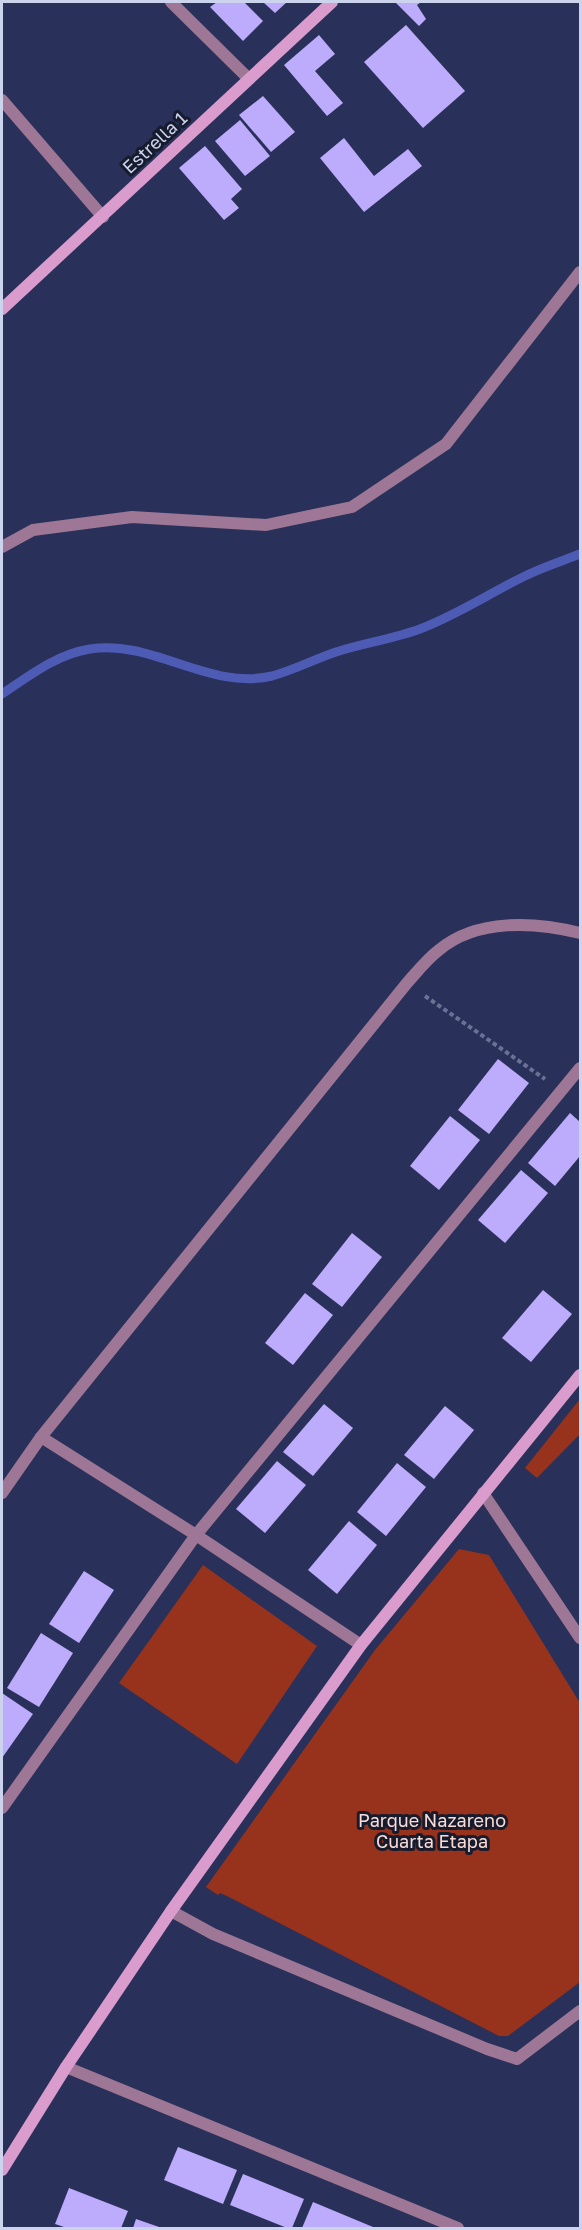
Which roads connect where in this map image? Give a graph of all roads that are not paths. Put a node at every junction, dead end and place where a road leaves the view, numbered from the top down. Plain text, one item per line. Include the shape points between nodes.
1 (171, 2) edge
2 (332, 2) edge
3 (249, 79) junction
4 (2, 100) edge
5 (103, 217) junction
6 (580, 272) edge
7 (2, 309) edge
8 (2, 547) edge
9 (580, 933) edge
10 (580, 1068) edge
11 (580, 1375) edge
12 (41, 1437) junction
13 (2, 1493) edge
14 (483, 1493) junction
15 (196, 1534) junction
16 (580, 1638) edge
17 (361, 1645) junction
18 (2, 1808) edge
19 (171, 1911) junction
20 (580, 2011) edge
21 (66, 2067) junction
22 (2, 2170) edge
23 (458, 2229) edge

1 - 3 street
2 - 3 street, Estrella 1
3 - 5 street, Estrella 1
4 - 5 street
5 - 7 street, Estrella 1
6 - 8 street via 446,444 352,507 266,525 132,517 33,530
9 - 12 street via 557,927 501,926 461,936 439,949 407,983
10 - 15 street
11 - 14 street
12 - 13 street
12 - 15 street
14 - 16 street
14 - 17 street
15 - 17 street
15 - 18 street
17 - 19 street
19 - 20 street via 213,1934 517,2060
19 - 21 street
21 - 22 street
21 - 23 street

